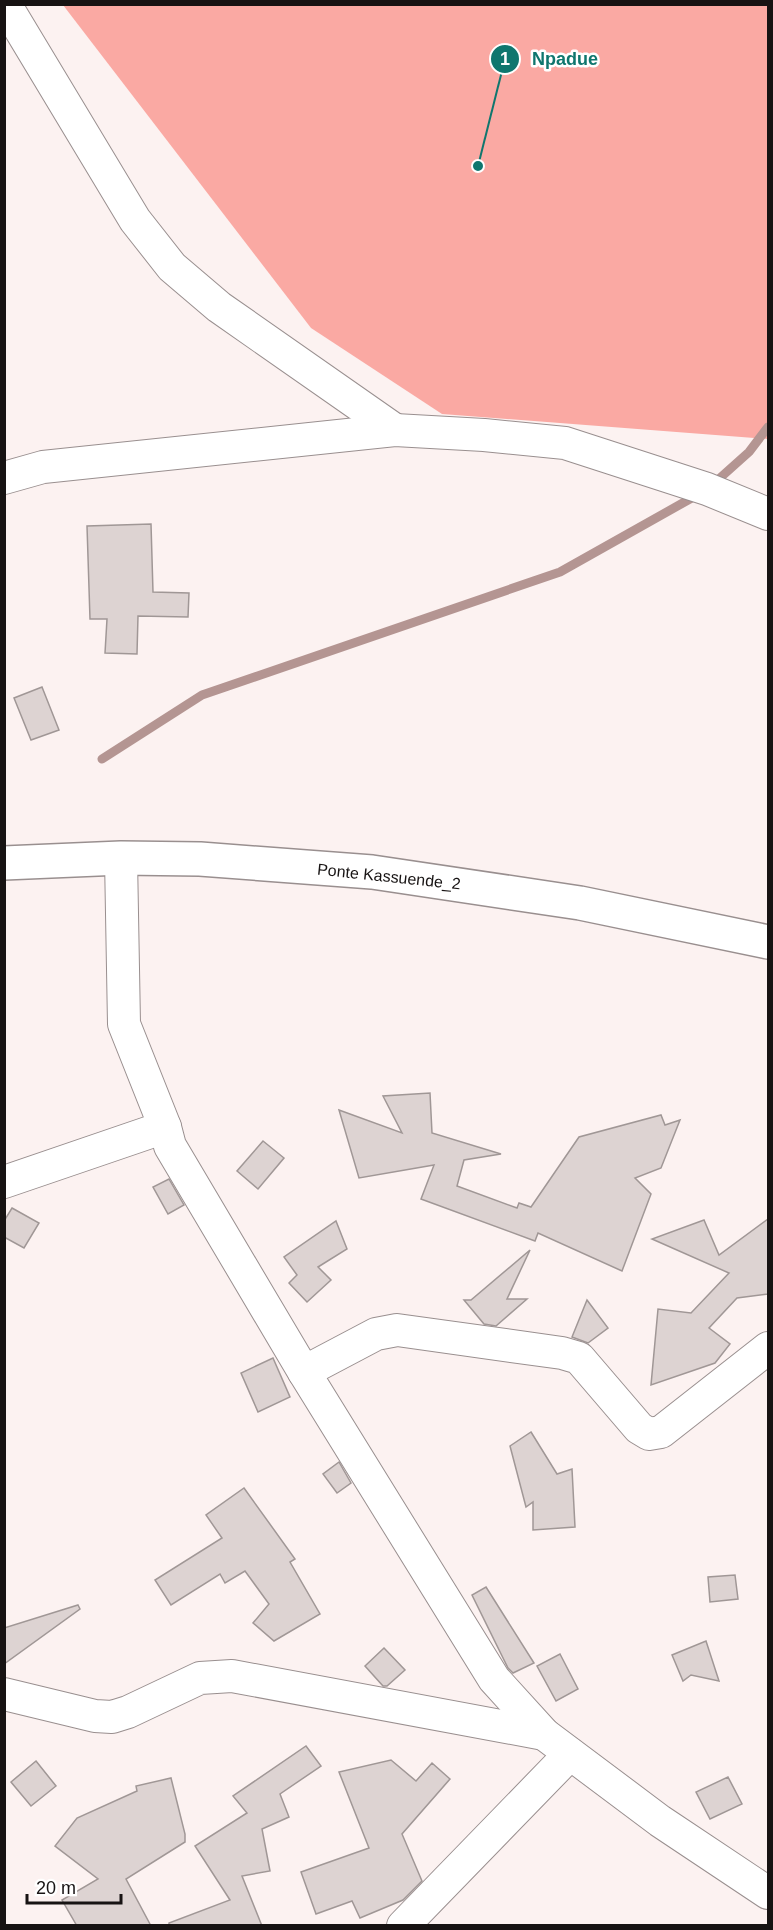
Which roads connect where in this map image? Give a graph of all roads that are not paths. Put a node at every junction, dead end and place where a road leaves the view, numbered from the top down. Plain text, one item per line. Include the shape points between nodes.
1 (5, 4) edge
2 (394, 430) junction
3 (4, 478) edge
4 (768, 514) edge
5 (121, 858) junction
6 (4, 863) edge
7 (768, 942) edge
8 (165, 1127) junction
9 (4, 1182) edge
10 (768, 1348) edge
11 (304, 1372) junction
12 (4, 1694) edge
13 (544, 1734) junction
14 (570, 1754) junction
15 (768, 1893) edge
16 (403, 1926) edge

1 - 2 street via 135,220 172,267 219,308
2 - 3 street via 43,467
2 - 4 street via 565,443 707,489
5 - 6 highway, Ponte Kassuende_2
5 - 7 highway, Ponte Kassuende_2 via 200,859 372,872 579,903
5 - 8 street via 124,1024
8 - 9 street
8 - 11 street via 170,1146
10 - 11 street via 661,1432 649,1434 639,1428 579,1358 562,1353 397,1330 376,1334
11 - 13 street via 494,1679
12 - 13 street via 112,1717 200,1677 232,1676
13 - 14 street
14 - 15 street via 660,1821
14 - 16 street

